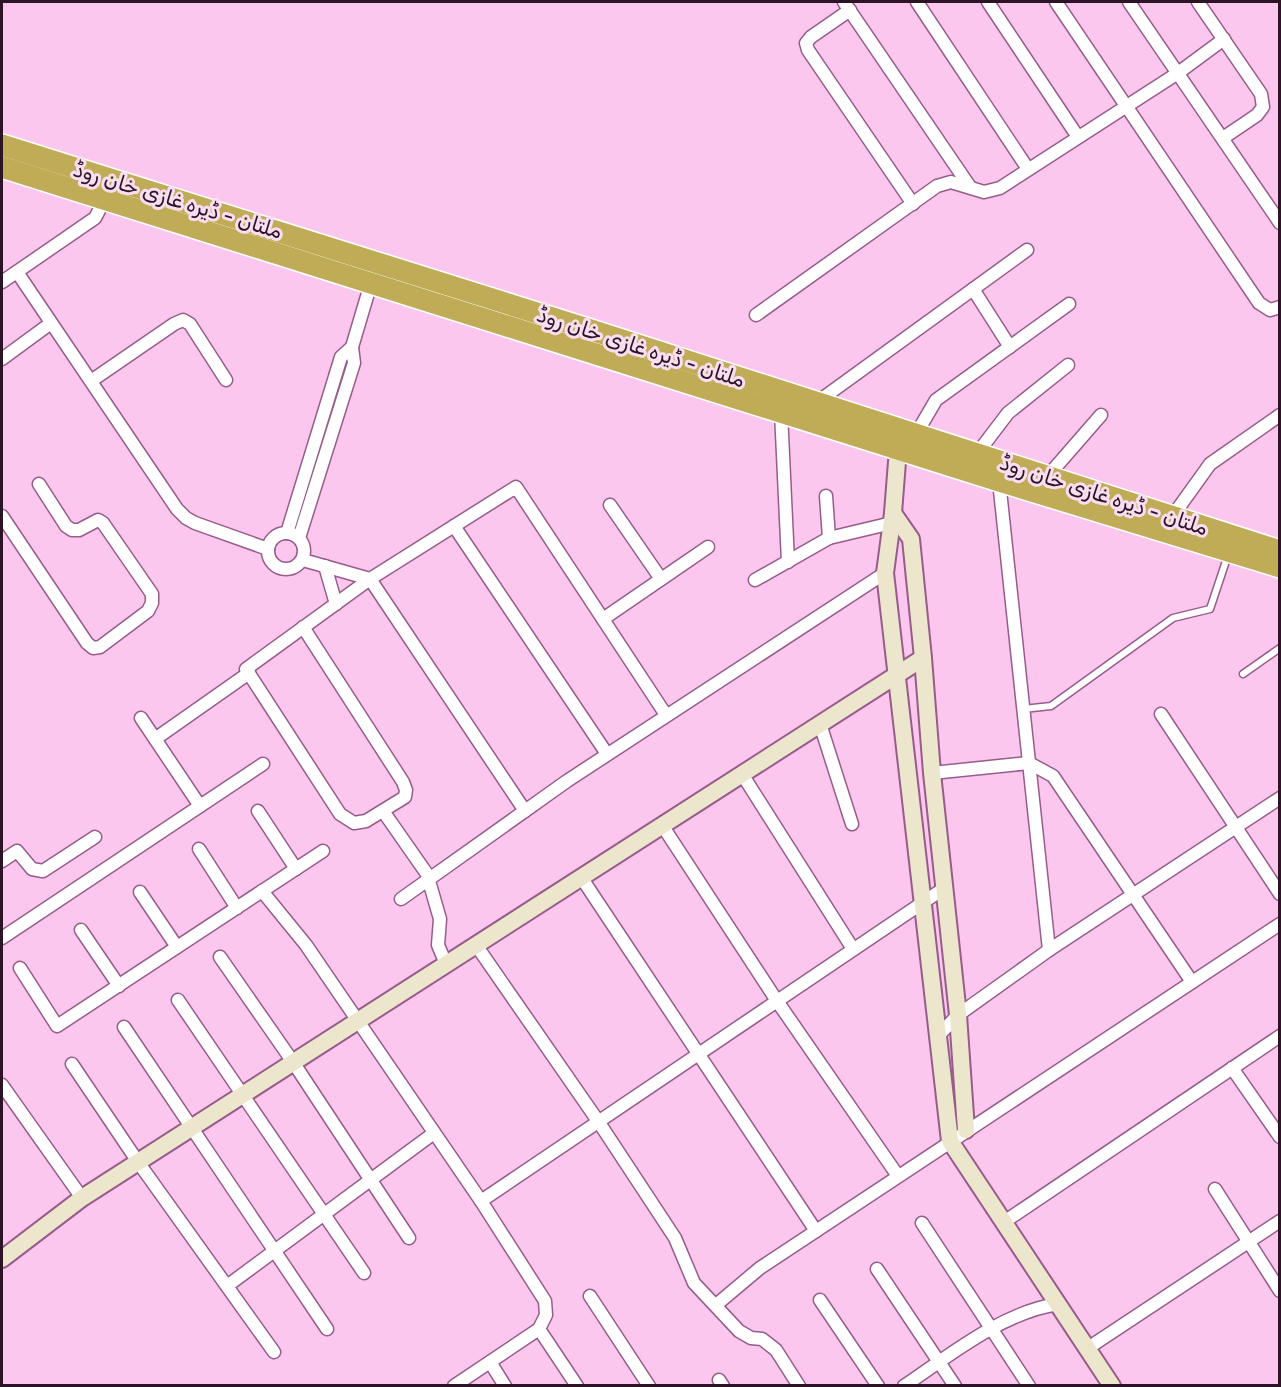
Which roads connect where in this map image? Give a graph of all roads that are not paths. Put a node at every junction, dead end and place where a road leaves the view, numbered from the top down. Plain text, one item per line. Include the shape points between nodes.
1 (988, 2) edge
2 (1056, 2) edge
3 (1130, 2) edge
4 (1198, 2) edge
5 (921, 3) edge
6 (847, 6) edge
7 (1224, 39) junction
8 (1178, 73) junction
9 (1127, 106) junction
10 (1078, 137) junction
11 (1223, 138) junction
12 (2, 145) edge
13 (1028, 170) junction
14 (4, 172) edge
15 (970, 187) junction
16 (105, 199) junction
17 (913, 204) junction
18 (1280, 223) edge
19 (1027, 250) dead end
20 (17, 272) junction
21 (2, 282) edge
22 (371, 283) junction
23 (973, 289) junction
24 (469, 302) junction
25 (1069, 304) dead end
26 (1280, 308) edge
27 (756, 315) dead end
28 (51, 323) junction
29 (1010, 346) junction
30 (2, 359) edge
31 (1068, 365) dead end
32 (226, 380) dead end
33 (91, 381) junction
34 (816, 403) junction
35 (781, 412) junction
36 (1101, 415) dead end
37 (1280, 415) edge
38 (915, 436) junction
39 (898, 449) junction
40 (976, 455) junction
41 (1047, 477) junction
42 (999, 481) junction
43 (39, 484) dead end
44 (826, 496) dead end
45 (610, 505) dead end
46 (2, 516) edge
47 (1172, 517) junction
48 (893, 518) junction
49 (454, 526) junction
50 (293, 536) junction
51 (829, 538) junction
52 (708, 547) dead end
53 (268, 549) junction
54 (1229, 551) junction
55 (1280, 551) edge
56 (303, 560) junction
57 (788, 562) junction
58 (325, 566) junction
59 (1280, 567) edge
60 (885, 573) junction
61 (370, 579) junction
62 (661, 579) junction
63 (755, 580) dead end
64 (336, 604) junction
65 (603, 619) junction
66 (303, 627) junction
67 (1280, 648) edge
68 (923, 658) junction
69 (249, 673) junction
70 (896, 674) junction
71 (1243, 674) dead end
72 (1023, 709) junction
73 (1161, 714) dead end
74 (666, 715) junction
75 (141, 718) dead end
76 (820, 724) junction
77 (155, 739) junction
78 (607, 754) junction
79 (1029, 763) junction
80 (263, 764) dead end
81 (932, 773) junction
82 (742, 774) junction
83 (1280, 798) edge
84 (200, 806) junction
85 (258, 811) dead end
86 (383, 811) junction
87 (525, 811) junction
88 (852, 824) dead end
89 (662, 825) junction
90 (1236, 828) junction
91 (95, 837) dead end
92 (199, 849) dead end
93 (323, 851) dead end
94 (2, 861) edge
95 (296, 869) junction
96 (581, 878) junction
97 (428, 880) junction
98 (943, 889) junction
99 (262, 891) junction
100 (140, 892) dead end
101 (1280, 894) edge
102 (1134, 895) junction
103 (401, 899) dead end
104 (922, 903) junction
105 (237, 908) junction
106 (1280, 924) edge
107 (81, 930) dead end
108 (2, 938) edge
109 (476, 945) junction
110 (177, 947) junction
111 (853, 950) junction
112 (1049, 950) junction
113 (220, 957) dead end
114 (446, 964) junction
115 (20, 968) dead end
116 (1192, 982) junction
117 (119, 986) junction
118 (178, 1000) dead end
119 (777, 1001) junction
120 (958, 1015) junction
121 (357, 1021) junction
122 (124, 1027) dead end
123 (1280, 1036) edge
124 (937, 1037) junction
125 (698, 1054) junction
126 (293, 1062) junction
127 (72, 1064) dead end
128 (1232, 1068) junction
129 (2, 1085) edge
130 (242, 1095) junction
131 (598, 1121) junction
132 (191, 1128) junction
133 (966, 1130) junction
134 (434, 1133) junction
135 (1280, 1137) edge
136 (950, 1141) junction
137 (138, 1162) junction
138 (898, 1176) junction
139 (371, 1179) junction
140 (1215, 1189) dead end
141 (82, 1198) junction
142 (481, 1201) junction
143 (323, 1215) junction
144 (1280, 1221) edge
145 (1004, 1222) junction
146 (922, 1223) dead end
147 (816, 1231) junction
148 (409, 1238) dead end
149 (1247, 1243) junction
150 (274, 1251) junction
151 (2, 1259) edge
152 (877, 1269) dead end
153 (364, 1273) dead end
154 (227, 1286) junction
155 (1280, 1291) edge
156 (590, 1296) dead end
157 (820, 1300) dead end
158 (1058, 1304) junction
159 (716, 1305) junction
160 (327, 1329) dead end
161 (539, 1329) junction
162 (993, 1329) junction
163 (1088, 1348) junction
164 (274, 1352) dead end
165 (490, 1362) junction
166 (940, 1362) junction
167 (454, 1386) edge
168 (505, 1386) edge
169 (578, 1386) edge
170 (649, 1386) edge
171 (799, 1386) edge
172 (878, 1386) edge
173 (904, 1386) edge
174 (955, 1386) edge
175 (1029, 1386) edge
176 (1112, 1386) edge

1 - 10 street
2 - 9 street
3 - 8 street
4 - 7 street
5 - 13 street
6 - 15 street
6 - 17 street via 806,43 808,50
7 - 8 street
7 - 11 street via 1261,94 1263,107
8 - 9 street
8 - 11 street
9 - 10 street
9 - 26 street via 1259,303 1270,310
10 - 13 street
11 - 18 street
12 - 24 highway, ملتان - ڈیرہ غازی خان روڈ
13 - 15 street via 1000,188 984,192
14 - 16 highway, ملتان - ڈیرہ غازی خان روڈ
15 - 17 street via 951,182 938,186
16 - 20 street via 95,218
16 - 22 highway, ملتان - ڈیرہ غازی خان روڈ
17 - 27 street
19 - 23 street
20 - 21 street
20 - 28 street
22 - 24 highway, ملتان - ڈیرہ غازی خان روڈ
22 - 50 street via 352,347 341,357
23 - 29 street
23 - 34 street
24 - 34 highway, ملتان - ڈیرہ غازی خان روڈ
24 - 35 highway, ملتان - ڈیرہ غازی خان روڈ
25 - 29 street
28 - 30 street
28 - 33 street
29 - 38 street via 936,400
31 - 40 street via 1008,413
32 - 33 street via 190,324 183,320
33 - 53 street via 186,518
34 - 38 highway, ملتان - ڈیرہ غازی خان روڈ
35 - 39 highway, ملتان - ڈیرہ غازی خان روڈ
35 - 57 street
36 - 41 street
37 - 47 street via 1210,464
38 - 40 highway, ملتان - ڈیرہ غازی خان روڈ
39 - 42 highway, ملتان - ڈیرہ غازی خان روڈ
39 - 48 street
40 - 41 highway, ملتان - ڈیرہ غازی خان روڈ
41 - 47 highway, ملتان - ڈیرہ غازی خان روڈ
42 - 54 highway, ملتان - ڈیرہ غازی خان روڈ
42 - 72 street
43 - 46 street via 72,530 98,520 103,523 152,594 148,611 100,647 93,648
44 - 51 street
45 - 62 street
47 - 55 highway, ملتان - ڈیرہ غازی خان روڈ
48 - 51 street
48 - 60 street
48 - 68 street via 910,539
49 - 61 street
49 - 65 street via 516,487
49 - 78 street
50 - 53 street via 274,537
50 - 56 street via 303,544
51 - 57 street
52 - 62 street
53 - 56 street via 272,563 285,570
54 - 59 highway, ملتان - ڈیرہ غازی خان روڈ
54 - 72 lane via 1210,609 1173,618 1051,706
56 - 58 street
57 - 63 street
58 - 61 street
58 - 64 street
60 - 70 street
60 - 74 street
61 - 64 street
61 - 87 street
62 - 65 street
64 - 66 street
65 - 74 street
66 - 69 street via 246,669
66 - 86 street via 403,782 405,797
67 - 71 lane
68 - 70 street
68 - 81 street
69 - 77 street
69 - 86 street via 340,814 354,823
70 - 76 street
70 - 104 street
72 - 79 street
73 - 90 street
74 - 78 street
75 - 77 street
76 - 82 street
76 - 88 street
77 - 84 street
78 - 87 street
79 - 81 street
79 - 102 street via 1053,776
79 - 112 street
80 - 84 street
81 - 98 street
82 - 89 street
82 - 111 street
83 - 90 street
84 - 108 street
85 - 95 street
86 - 97 street
87 - 97 street
89 - 96 street
89 - 119 street
90 - 101 street
90 - 102 street
91 - 94 street via 43,871 32,869 18,851
92 - 105 street
93 - 95 street
95 - 99 street
96 - 109 street
96 - 125 street
97 - 103 street
97 - 114 street via 440,919 438,945
98 - 104 street
98 - 120 street
99 - 105 street
99 - 121 street via 306,945
100 - 110 street
102 - 112 street
102 - 116 street
104 - 111 street
104 - 124 street
105 - 110 street
106 - 116 street
107 - 117 street
109 - 114 street
109 - 131 street
110 - 117 street
111 - 119 street
112 - 120 street
113 - 126 street
114 - 121 street
115 - 117 street via 57,1026
116 - 133 street
118 - 130 street
119 - 125 street
119 - 138 street
120 - 124 street
120 - 133 street
121 - 126 street
121 - 134 street
122 - 132 street
123 - 128 street
124 - 136 street
125 - 131 street
125 - 147 street
126 - 130 street
126 - 139 street
127 - 137 street
128 - 135 street
128 - 145 street
129 - 141 street
130 - 132 street
130 - 143 street
131 - 142 street
131 - 159 street via 675,1238 694,1282
132 - 137 street
132 - 150 street
133 - 136 street
134 - 139 street
134 - 142 street
136 - 138 street
136 - 145 street
137 - 141 street
137 - 154 street
138 - 147 street
139 - 143 street
139 - 148 street
140 - 149 street
141 - 151 street
142 - 161 street via 545,1301 546,1315
143 - 150 street
143 - 153 street
144 - 149 street
145 - 158 street
146 - 162 street
147 - 159 street via 760,1268
149 - 155 street
149 - 163 street
150 - 154 street
150 - 160 street
152 - 166 street
154 - 164 street
156 - 170 street
157 - 172 street
158 - 162 street via 1040,1307
158 - 163 street
159 - 171 street via 739,1331 762,1339 776,1350
161 - 165 street
161 - 169 street
162 - 166 street
162 - 175 street
163 - 176 street
165 - 167 street
165 - 168 street
166 - 173 street
166 - 174 street

